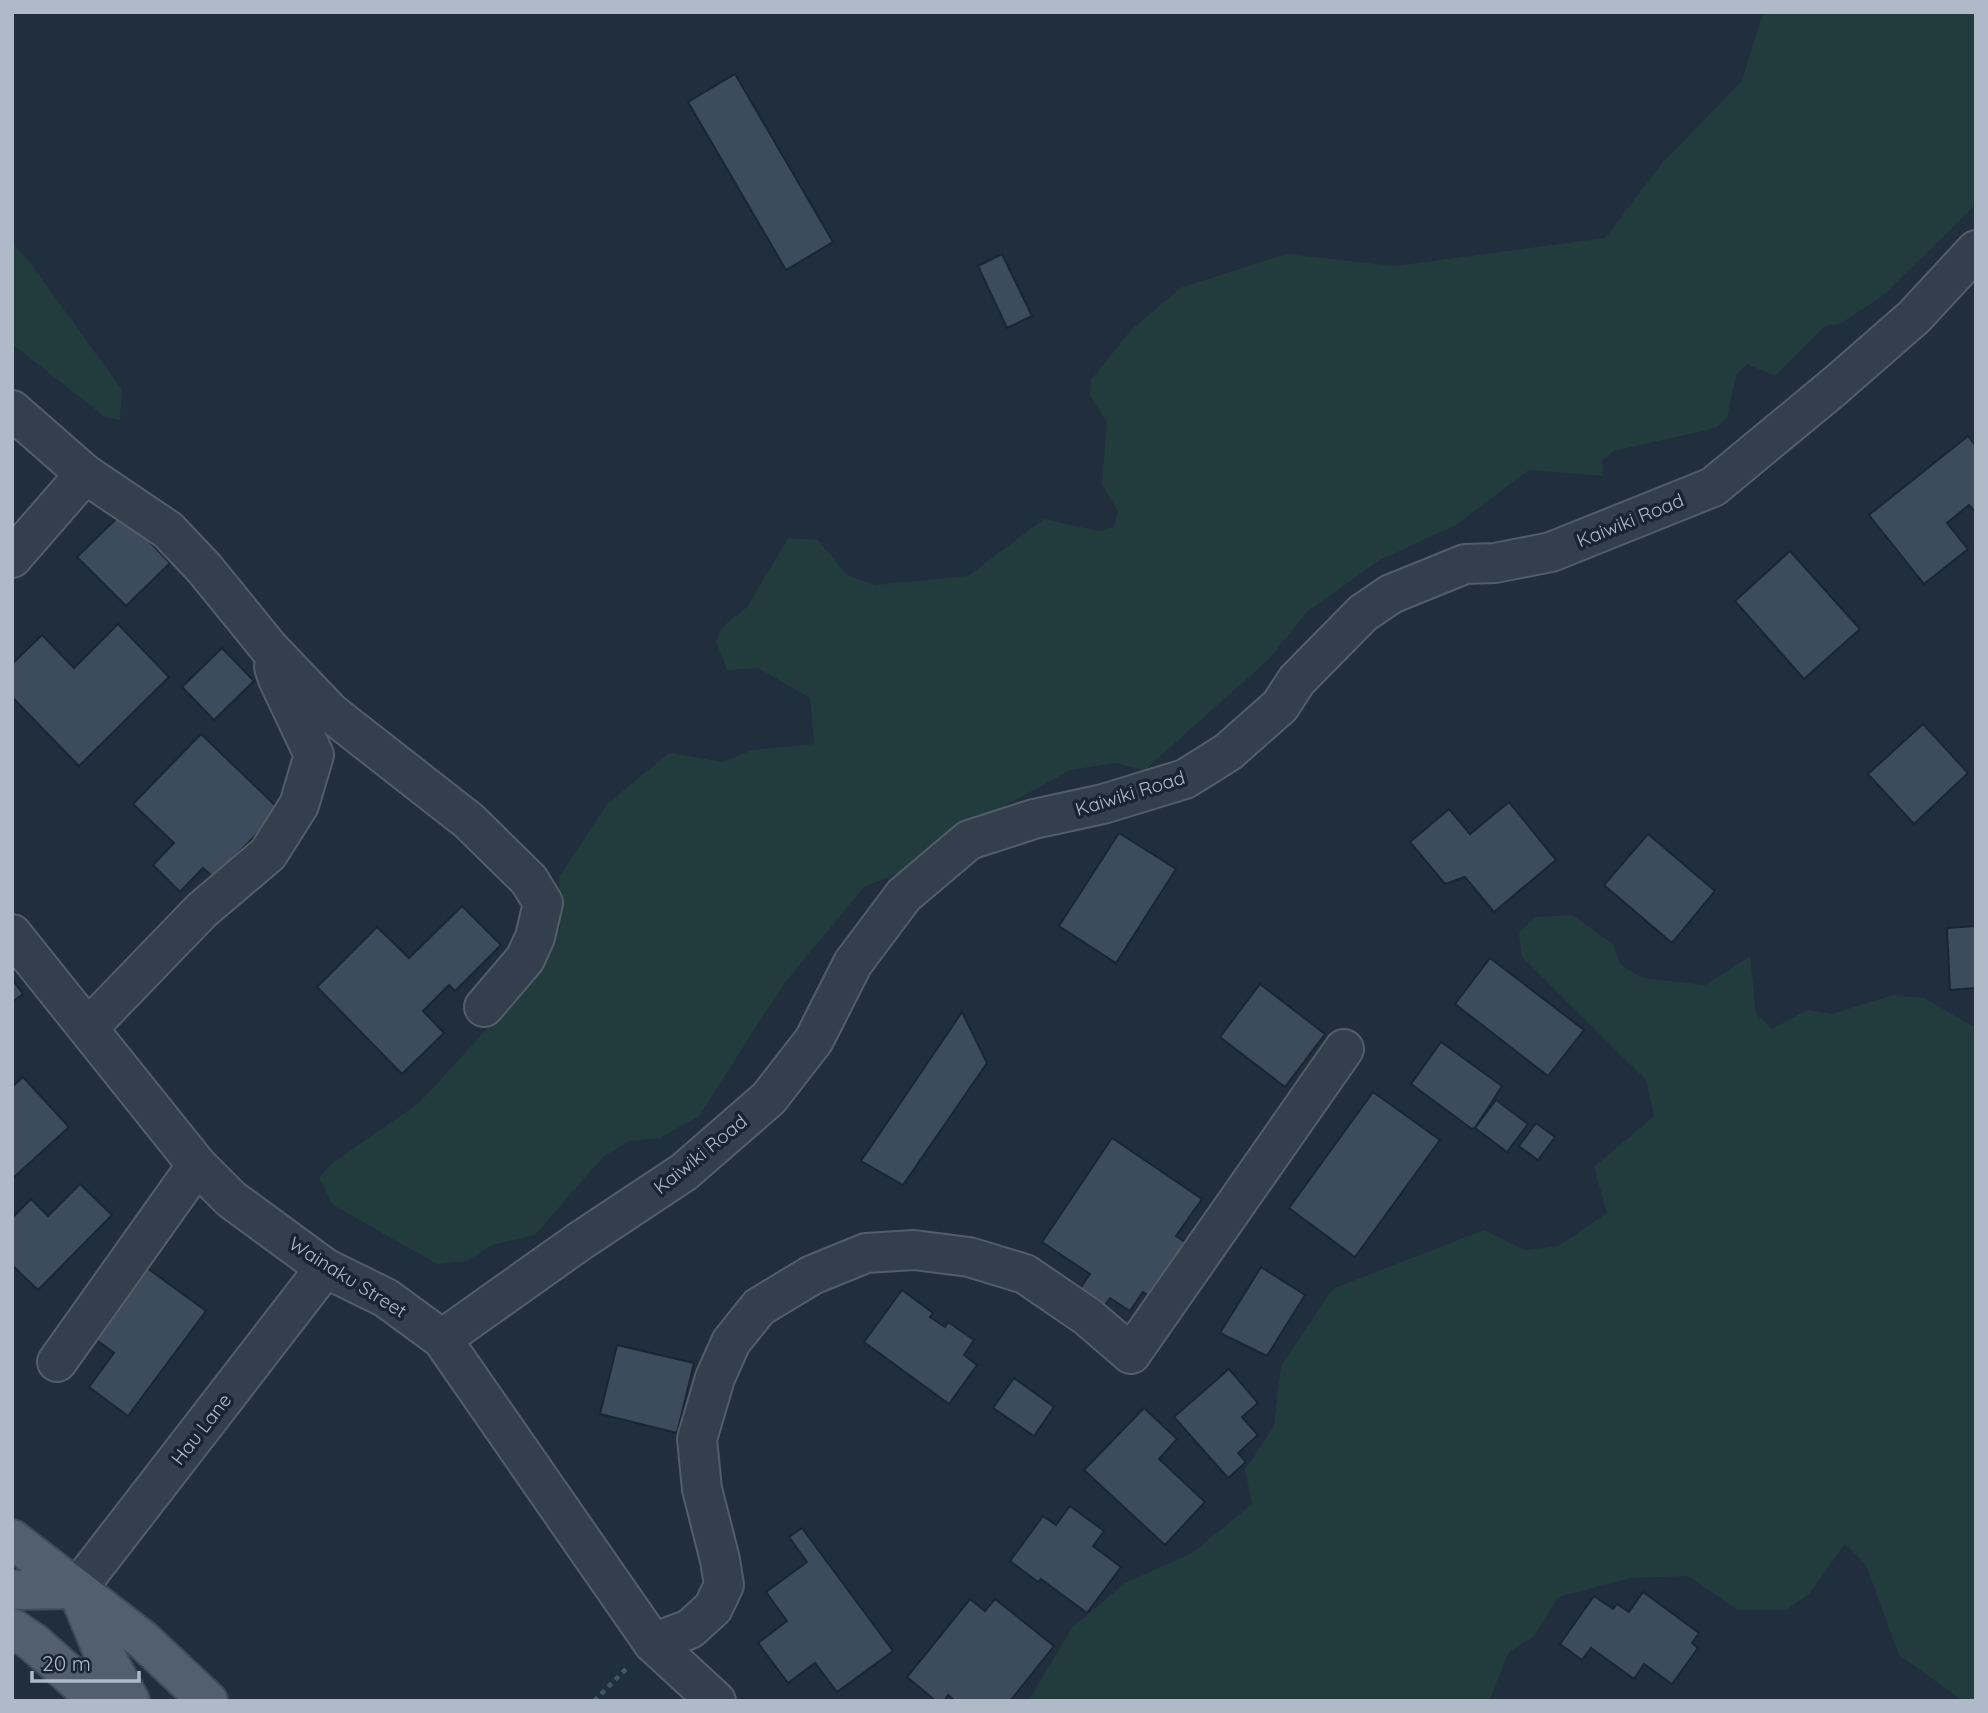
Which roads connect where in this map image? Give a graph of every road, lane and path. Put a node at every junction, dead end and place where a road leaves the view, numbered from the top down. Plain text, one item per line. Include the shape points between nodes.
1 (1976, 250) edge
2 (12, 410) edge
3 (85, 474) junction
4 (12, 558) edge
5 (269, 648) junction
6 (12, 934) edge
7 (484, 1007) dead end
8 (88, 1028) junction
9 (1343, 1049) dead end
10 (197, 1165) junction
11 (325, 1268) junction
12 (442, 1339) junction
13 (57, 1362) dead end
14 (12, 1539) edge
15 (78, 1589) junction
16 (12, 1590) edge
17 (12, 1628) edge
18 (653, 1643) junction
19 (99, 1701) edge
20 (130, 1701) edge
21 (208, 1701) edge
22 (594, 1701) edge
23 (716, 1701) edge

1 - 12 street, Kaiwiki Road via 1905,326 1713,487 1551,552 1465,564 1391,594 1363,613 1297,680 1280,706 1228,752 1185,779 969,839 904,895 853,963 814,1040 769,1098 684,1172
2 - 3 street
3 - 4 street
3 - 5 street via 168,530
5 - 7 street via 331,713 469,821 530,880 543,903 535,937 525,958
5 - 8 street via 278,679 314,755 299,805 268,854 202,910
6 - 8 street, Wainaku Street
8 - 10 street, Wainaku Street
9 - 18 street via 1132,1354 1025,1273 969,1257 914,1250 866,1253 812,1275 759,1307 732,1342 715,1378 697,1439 702,1489 724,1585 713,1608 690,1629
10 - 11 street, Wainaku Street via 231,1199
10 - 13 street
11 - 12 street, Wainaku Street via 386,1298
11 - 15 street, Hau Lane
12 - 18 street, Wainaku Street
14 - 15 main road
15 - 16 main road
15 - 20 main road via 103,1652
15 - 21 main road via 143,1640
17 - 19 main road
18 - 22 path
18 - 23 street, Wainaku Street

